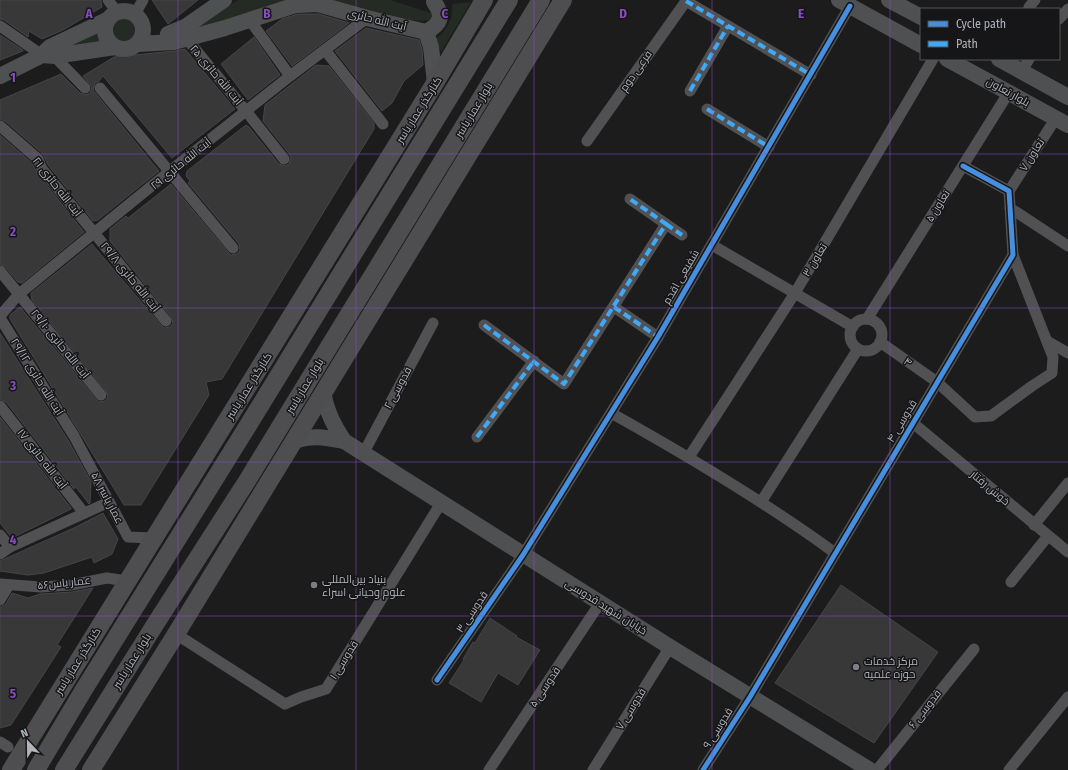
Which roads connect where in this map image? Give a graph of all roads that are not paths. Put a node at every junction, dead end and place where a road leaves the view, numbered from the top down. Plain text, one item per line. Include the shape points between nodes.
1 (143, 0) edge
2 (224, 0) edge
3 (434, 0) edge
4 (484, 0) edge
5 (509, 0) edge
6 (541, 0) edge
7 (563, 0) edge
8 (889, 0) edge
9 (845, 3) edge
10 (1068, 9) edge
11 (111, 10) edge
12 (135, 14) junction
13 (920, 16) edge
14 (367, 18) junction
15 (1060, 18) edge
16 (249, 19) junction
17 (0, 26) edge
18 (728, 26) junction
19 (426, 32) junction
20 (141, 37) junction
21 (186, 38) junction
22 (920, 44) edge
23 (115, 47) junction
24 (325, 50) junction
25 (48, 56) junction
26 (932, 60) edge
27 (949, 60) edge
28 (1004, 60) edge
29 (1026, 65) edge
30 (811, 75) junction
31 (0, 76) edge
32 (290, 76) junction
33 (435, 83) junction
34 (85, 88) dead end
35 (100, 88) dead end
36 (690, 91) dead end
37 (1009, 92) junction
38 (1068, 97) edge
39 (708, 109) dead end
40 (246, 111) junction
41 (1062, 122) edge
42 (383, 124) dead end
43 (0, 126) edge
44 (587, 141) dead end
45 (769, 147) junction
46 (284, 159) dead end
47 (963, 166) junction
48 (170, 172) junction
49 (1009, 191) junction
50 (630, 199) dead end
51 (1010, 208) junction
52 (666, 224) junction
53 (95, 234) junction
54 (682, 235) dead end
55 (712, 244) junction
56 (1068, 246) edge
57 (233, 248) dead end
58 (1013, 255) junction
59 (0, 271) edge
60 (795, 293) junction
61 (20, 294) junction
62 (614, 307) junction
63 (0, 317) edge
64 (866, 319) junction
65 (166, 321) dead end
66 (432, 323) dead end
67 (484, 324) dead end
68 (852, 327) junction
69 (658, 337) junction
70 (1047, 341) junction
71 (880, 342) junction
72 (858, 349) junction
73 (1068, 353) edge
74 (534, 361) junction
75 (937, 382) junction
76 (323, 392) junction
77 (101, 395) dead end
78 (0, 406) edge
79 (611, 413) junction
80 (226, 421) junction
81 (913, 423) junction
82 (244, 432) junction
83 (74, 436) joint
84 (478, 437) dead end
85 (293, 441) junction
86 (344, 441) junction
87 (362, 454) junction
88 (689, 457) junction
89 (1068, 483) edge
90 (109, 502) junction
91 (761, 502) junction
92 (441, 503) junction
93 (84, 513) junction
94 (1034, 525) junction
95 (0, 535) edge
96 (1048, 536) junction
97 (154, 538) junction
98 (10, 546) junction
99 (1068, 552) edge
100 (835, 553) junction
101 (0, 554) edge
102 (523, 555) junction
103 (218, 564) junction
104 (127, 581) junction
105 (1011, 582) dead end
106 (5, 585) edge
107 (0, 600) edge
108 (600, 603) junction
109 (156, 623) junction
110 (176, 634) junction
111 (670, 647) junction
112 (974, 649) dead end
113 (78, 661) junction
114 (437, 680) dead end
115 (750, 697) junction
116 (1068, 698) edge
117 (56, 735) junction
118 (11, 770) edge
119 (36, 770) edge
120 (64, 770) edge
121 (91, 770) edge
122 (489, 770) edge
123 (593, 770) edge
124 (703, 770) edge
125 (870, 770) edge
126 (877, 770) edge
127 (1009, 770) edge

1 - 12 street
2 - 20 main road via 174,33
3 - 19 main road via 440,18 435,28
4 - 33 main road, کنارگذر عمار یاسر
5 - 82 main road
6 - 109 main road, بلوار عمار یاسر via 247,481
7 - 76 main road
8 - 13 main road
9 - 22 main road
9 - 30 street, شفیعی اقدم
10 - 15 street
11 - 12 main road via 126,10
11 - 23 main road via 105,34
11 - 25 main road via 50,47
12 - 20 main road via 141,20
14 - 16 main road, آیت الله حائری via 318,4 296,5
14 - 19 main road, آیت الله حائری
14 - 24 street, آیت الله حائری ۲۹
16 - 21 main road, آیت الله حائری
16 - 32 street
17 - 25 street
18 - 30 street
18 - 36 street
18 - 44 street, فرعی دوم via 686,1
19 - 33 main road via 431,47
20 - 21 main road, آیت الله حائری via 174,42
20 - 23 main road via 127,49
21 - 40 street, آیت الله حائری ۲۵
23 - 25 main road
24 - 32 street, آیت الله حائری ۲۹
24 - 42 street
25 - 31 main road
25 - 34 street
26 - 60 street, تعاون ۳
27 - 37 main road, بلوار تعاون
28 - 29 main road
29 - 37 main road
29 - 38 main road
30 - 45 street, شفیعی اقدم
32 - 40 street, آیت الله حائری ۲۹
33 - 80 main road, کنارگذر عمار یاسر
35 - 48 street
37 - 41 main road, بلوار تعاون
37 - 47 street, تعاون ۵
39 - 45 street
40 - 46 street, آیت الله حائری ۲۵
40 - 48 street, آیت الله حائری ۲۹
41 - 49 street, تعاون ۷
43 - 53 street, آیت الله حائری ۲۱ via 38,159 42,170
45 - 55 street, شفیعی اقدم
47 - 49 street
47 - 64 street, تعاون ۵
48 - 53 street, آیت الله حائری ۲۹
48 - 57 street
49 - 51 street
50 - 52 street
51 - 56 street
51 - 58 street
52 - 54 street
52 - 62 street
53 - 61 street, آیت الله حائری ۲۹
53 - 65 street, آیت الله حائری ۲۹/۸
55 - 60 street
55 - 69 street, شفیعی اقدم
58 - 70 street
58 - 75 street, قدوسی ۴
59 - 61 street, آیت الله حائری ۲۹/۱۰
60 - 68 street
60 - 88 street, تعاون ۳
61 - 63 street, آیت الله حائری ۲۹
61 - 77 street, آیت الله حائری ۲۹/۱۰
62 - 69 street
62 - 74 street via 564,384
63 - 83 street, آیت الله حائری ۲۹/۱۲
64 - 68 street via 856,322
64 - 71 street via 880,327
66 - 87 street, قدوسی ۲
67 - 74 street
68 - 72 street via 849,337 853,346
69 - 79 street, شفیعی اقدم
70 - 73 street
70 - 75 street, ۴ via 1053,357 1052,373 991,416 975,417
71 - 72 street via 868,352
71 - 75 street, ۴
72 - 91 street
74 - 84 street
75 - 81 street, قدوسی ۴
76 - 85 main road
76 - 86 main road via 326,408
78 - 93 street, آیت الله حائری ۱۷
79 - 88 street
79 - 102 street, شفیعی اقدم
80 - 82 main road
80 - 97 main road, کنارگذر عمار یاسر
81 - 94 street, خوش رفتار
81 - 100 street, قدوسی ۴
82 - 117 main road
83 - 90 street, عمار یاسر ۵۸
85 - 86 main road via 321,436
85 - 103 main road
86 - 87 main road, خیابان شهید قدوسی
87 - 92 main road, خیابان شهید قدوسی
88 - 91 street
89 - 94 street
90 - 93 street
90 - 97 street, عمار یاسر ۵۸ via 128,537
91 - 100 street
92 - 102 main road, خیابان شهید قدوسی
92 - 110 street, قدوسی ۱ via 326,689 285,704
93 - 98 street
94 - 96 street, خوش رفتار
95 - 98 street
96 - 99 street, خوش رفتار
96 - 105 street
97 - 104 main road, کنارگذر عمار یاسر
98 - 101 street
100 - 115 street, قدوسی ۴
102 - 108 main road, خیابان شهید قدوسی
102 - 114 street, قدوسی ۳
103 - 109 main road
103 - 110 main road
104 - 106 street, عمار یاس۵۶ via 106,578 41,588
104 - 113 main road, کنارگذر عمار یاسر
106 - 107 street
108 - 111 main road, خیابان شهید قدوسی
108 - 122 street, قدوسی ۵
109 - 120 main road, بلوار عمار یاسر
110 - 121 main road
111 - 115 main road, خیابان شهید قدوسی
111 - 123 street, قدوسی ۷
112 - 126 street, قدوسی ۶
113 - 117 main road
113 - 118 main road, کنارگذر عمار یاسر
115 - 124 street, قدوسی ۹
115 - 125 main road, خیابان شهید قدوسی
116 - 127 street
117 - 119 main road

